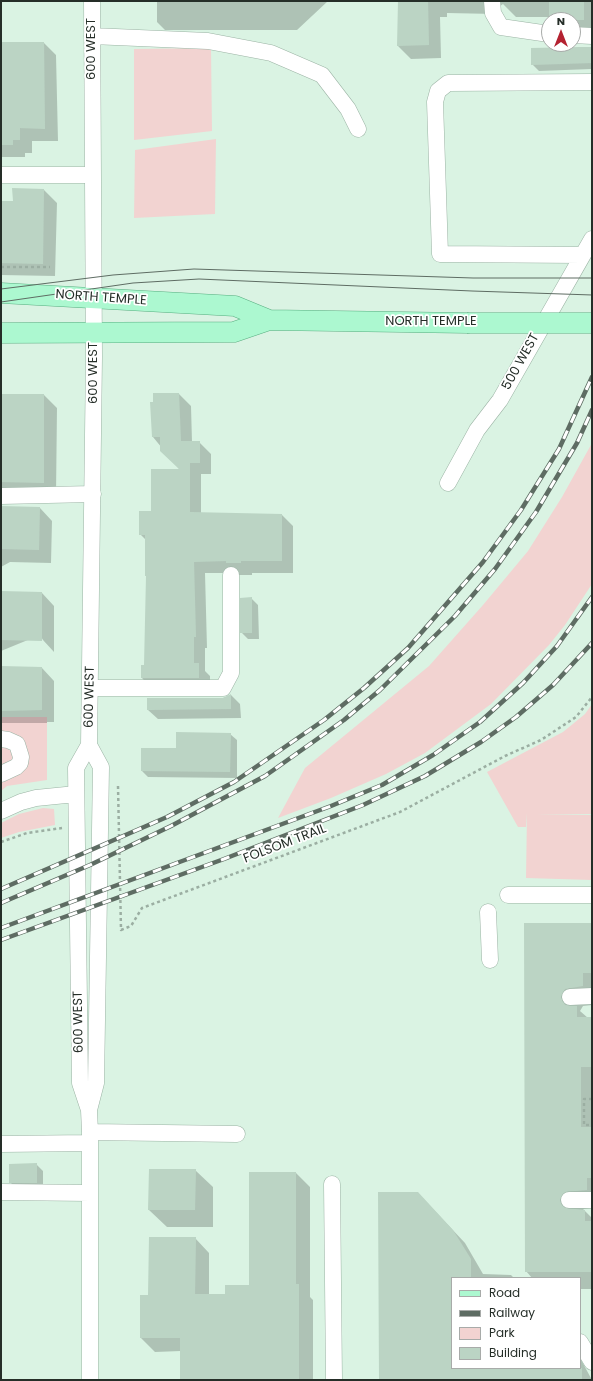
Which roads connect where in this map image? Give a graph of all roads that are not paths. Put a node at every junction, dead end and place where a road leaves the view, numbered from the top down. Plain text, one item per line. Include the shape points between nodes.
1 (92, 1) edge
2 (492, 1) edge
3 (541, 33) edge
4 (581, 35) edge
5 (92, 36) junction
6 (592, 36) edge
7 (592, 82) edge
8 (358, 129) dead end
9 (1, 175) edge
10 (92, 175) junction
11 (592, 239) edge
12 (582, 256) junction
13 (1, 293) edge
14 (93, 299) junction
15 (269, 320) junction
16 (592, 323) edge
17 (1, 333) edge
18 (94, 333) junction
19 (448, 483) dead end
20 (93, 494) junction
21 (1, 496) edge
22 (231, 576) dead end
23 (90, 688) junction
24 (1, 740) edge
25 (89, 745) junction
26 (1, 774) edge
27 (76, 794) junction
28 (1, 811) edge
29 (508, 895) dead end
30 (592, 895) edge
31 (488, 912) dead end
32 (490, 960) dead end
33 (570, 996) dead end
34 (592, 996) edge
35 (89, 1110) junction
36 (237, 1134) dead end
37 (90, 1138) junction
38 (1, 1144) edge
39 (332, 1184) dead end
40 (1, 1192) edge
41 (90, 1192) junction
42 (569, 1200) dead end
43 (592, 1200) edge
44 (581, 1344) edge
45 (592, 1362) edge
46 (90, 1380) edge
47 (334, 1380) edge

1 - 5 street, 600 WEST
2 - 3 street via 493,13 501,27
4 - 6 street
5 - 8 street via 208,41 271,53 322,75 348,109
5 - 10 street, 600 WEST
7 - 12 street via 448,83 438,91 435,102 440,254
9 - 10 street
10 - 14 street, 600 WEST
11 - 12 street, 500 WEST
12 - 19 street, 500 WEST via 500,400 477,430
13 - 14 main road, NORTH TEMPLE via 48,294
14 - 15 main road, NORTH TEMPLE via 235,306
14 - 18 street, 600 WEST
15 - 16 main road, NORTH TEMPLE, bridge
15 - 18 main road, NORTH TEMPLE via 234,332
17 - 18 main road, NORTH TEMPLE
18 - 20 street, 600 WEST
20 - 21 street
20 - 23 street, 600 WEST
22 - 23 street via 232,673 222,688
23 - 25 street, 600 WEST
24 - 26 street via 17,744 21,757 16,767
25 - 27 street, 600 WEST via 76,768
25 - 35 street, 600 WEST via 102,766 96,1083
27 - 28 street via 36,798
27 - 35 street, 600 WEST via 80,1083
29 - 30 street
31 - 32 street
33 - 34 street
35 - 37 street, 600 WEST
36 - 37 street
37 - 38 street
37 - 41 street, 600 WEST
39 - 47 street
40 - 41 street
41 - 46 street, 600 WEST
42 - 43 street
44 - 45 street

